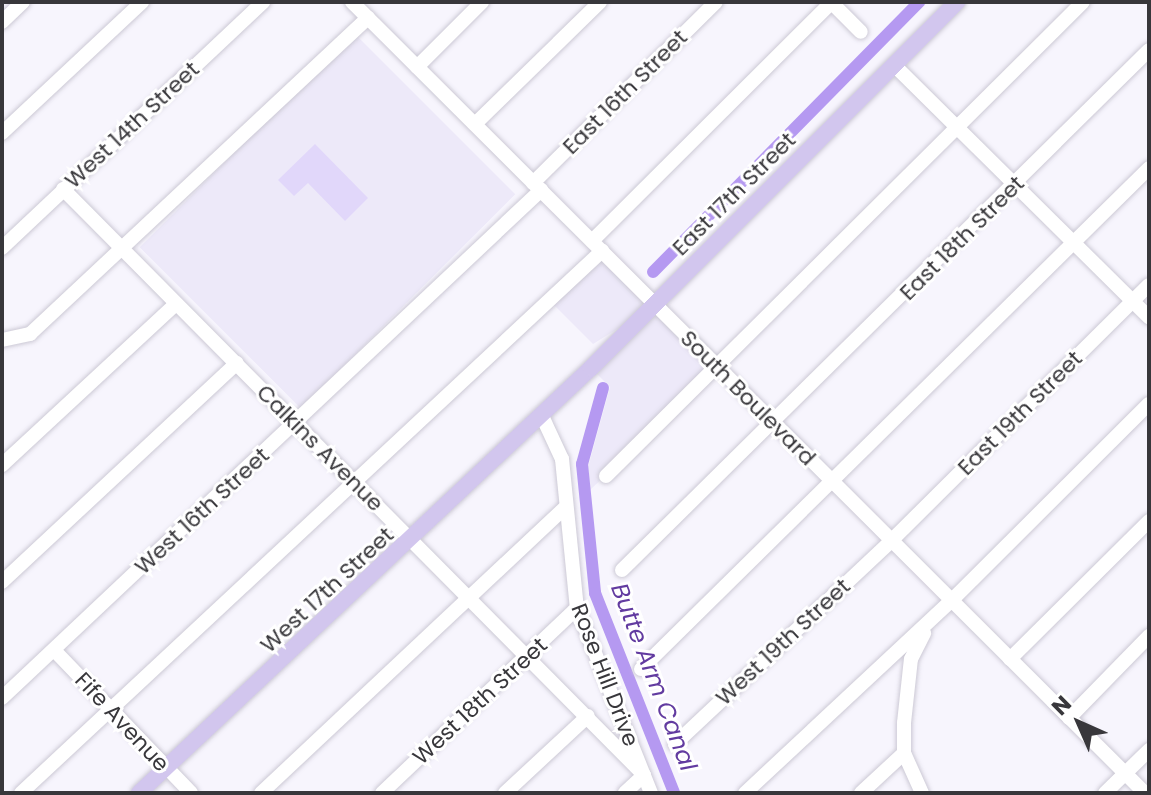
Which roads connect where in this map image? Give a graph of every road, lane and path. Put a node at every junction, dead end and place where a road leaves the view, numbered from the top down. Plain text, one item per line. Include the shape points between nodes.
1 (23, 2) edge
2 (142, 2) edge
3 (263, 2) edge
4 (482, 2) edge
5 (600, 2) edge
6 (716, 2) edge
7 (831, 2) edge
8 (957, 2) edge
9 (1083, 2) edge
10 (361, 8) edge
11 (2, 22) edge
12 (861, 32) dead end
13 (1149, 50) edge
14 (894, 65) junction
15 (417, 67) junction
16 (475, 124) junction
17 (958, 127) junction
18 (2, 133) edge
19 (1149, 168) edge
20 (1016, 185) junction
21 (537, 186) junction
22 (63, 189) junction
23 (1074, 244) junction
24 (597, 246) junction
25 (2, 248) edge
26 (122, 249) junction
27 (1149, 285) edge
28 (1133, 301) junction
29 (176, 304) junction
30 (656, 304) junction
31 (1149, 317) edge
32 (2, 340) edge
33 (237, 363) junction
34 (719, 368) junction
35 (1149, 404) edge
36 (542, 416) junction
37 (294, 424) junction
38 (774, 424) junction
39 (2, 465) edge
40 (606, 476) dead end
41 (353, 481) junction
42 (834, 484) junction
43 (564, 508) junction
44 (1149, 521) edge
45 (413, 540) junction
46 (891, 541) junction
47 (622, 570) dead end
48 (2, 582) edge
49 (468, 596) junction
50 (951, 601) junction
51 (577, 608) junction
52 (1149, 636) edge
53 (54, 650) junction
54 (528, 655) junction
55 (1010, 659) junction
56 (641, 669) dead end
57 (2, 698) edge
58 (110, 708) junction
59 (588, 716) junction
60 (1069, 718) junction
61 (675, 744) dead end
62 (1149, 750) edge
63 (904, 753) junction
64 (165, 768) junction
65 (1126, 774) junction
66 (644, 775) junction
67 (21, 793) edge
68 (139, 793) edge
69 (191, 793) edge
70 (261, 793) edge
71 (382, 793) edge
72 (505, 793) edge
73 (625, 793) edge
74 (651, 793) edge
75 (745, 793) edge
76 (861, 793) edge
77 (922, 793) edge
78 (1105, 793) edge
79 (1145, 793) edge

1 - 11 street
2 - 18 street
3 - 22 street, West 14th Street
4 - 15 street
5 - 16 street
6 - 21 street, East 16th Street
7 - 12 street
7 - 24 street
8 - 14 main road, East 17th Street
9 - 17 street
10 - 15 street, South Boulevard
10 - 26 street
13 - 20 street, East 18th Street
14 - 17 street
14 - 30 main road, East 17th Street
15 - 16 street, South Boulevard
16 - 21 street, South Boulevard
17 - 20 street
17 - 34 street
19 - 23 street
20 - 23 street
20 - 38 street, East 18th Street
21 - 24 street, South Boulevard
21 - 37 street, West 16th Street
22 - 25 street, West 14th Street
22 - 26 street, Calkins Avenue
23 - 28 street
23 - 42 street
24 - 30 street, South Boulevard
24 - 41 street
26 - 29 street, Calkins Avenue
26 - 32 street via 30,334
27 - 28 street, East 19th Street
28 - 31 street
28 - 46 street, East 19th Street
29 - 33 street, Calkins Avenue
29 - 39 street
30 - 34 street, South Boulevard
30 - 36 main road, East 17th Street
33 - 37 street, Calkins Avenue
33 - 48 street
34 - 38 street, South Boulevard
34 - 40 street
35 - 50 street
36 - 43 street, Rose Hill Drive via 559,443
36 - 45 main road, West 17th Street
37 - 41 street, Calkins Avenue
37 - 53 street, West 16th Street
38 - 42 street, South Boulevard
38 - 47 street
41 - 45 street, Calkins Avenue
41 - 58 street
42 - 46 street, South Boulevard
42 - 56 street
43 - 49 street
43 - 51 street, Rose Hill Drive
44 - 55 street
45 - 49 street, Calkins Avenue
45 - 64 main road, West 17th Street
46 - 50 street, South Boulevard
46 - 61 street, West 19th Street
49 - 54 street, Calkins Avenue
49 - 70 street
50 - 55 street, South Boulevard
50 - 63 street via 919,639 911,659
50 - 75 street
51 - 54 street, West 18th Street
51 - 66 street, Rose Hill Drive
52 - 60 street
53 - 57 street, West 16th Street
53 - 58 street, Fife Avenue
54 - 59 street, Calkins Avenue
54 - 71 street, West 18th Street
55 - 60 street, South Boulevard
58 - 64 street, Fife Avenue
58 - 67 street
59 - 66 street, Calkins Avenue
59 - 72 street
60 - 65 street, South Boulevard
62 - 65 street
63 - 76 street
63 - 77 street
64 - 68 main road, West 17th Street
64 - 69 street, Fife Avenue
65 - 78 street
65 - 79 street, South Boulevard
66 - 73 street
66 - 74 street, Rose Hill Drive

